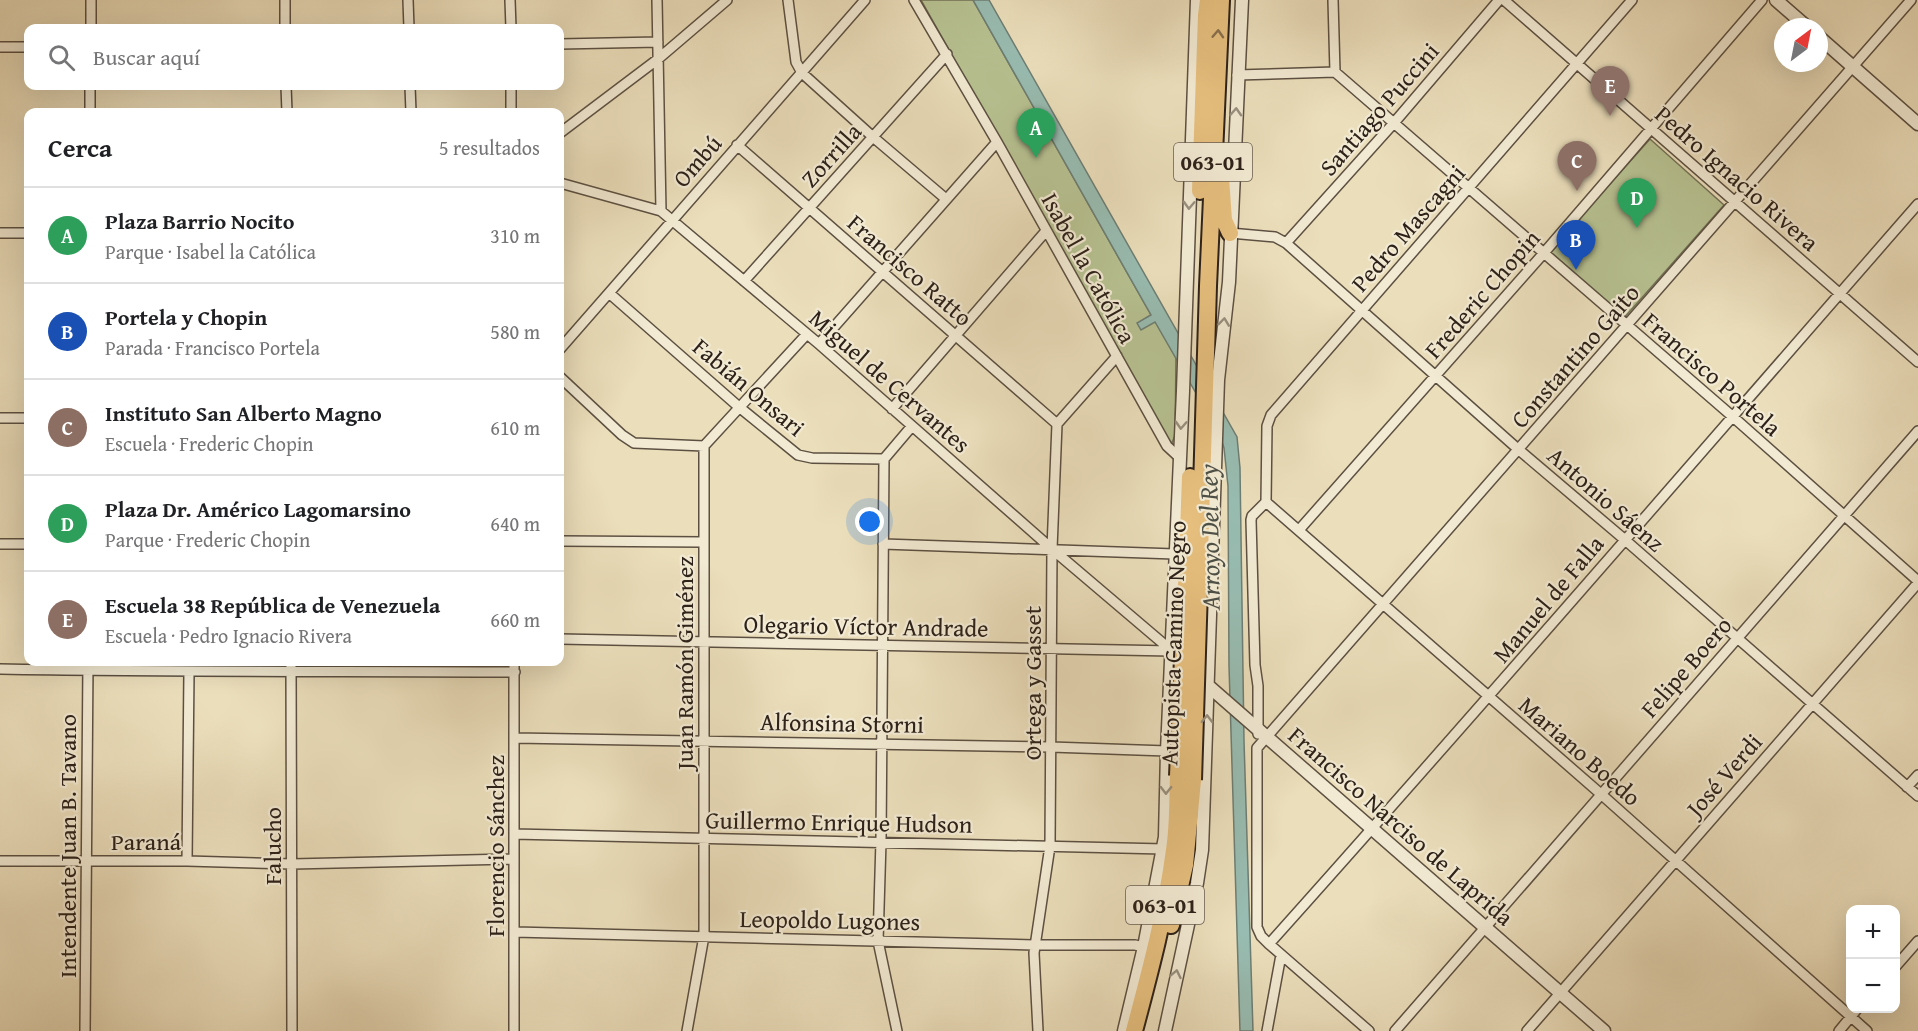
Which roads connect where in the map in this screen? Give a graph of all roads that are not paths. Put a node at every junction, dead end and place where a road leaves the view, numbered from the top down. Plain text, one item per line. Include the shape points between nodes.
1 (90, 0) edge
2 (285, 0) edge
3 (408, 0) edge
4 (510, 0) edge
5 (657, 0) edge
6 (727, 0) edge
7 (788, 0) edge
8 (865, 0) edge
9 (914, 0) edge
10 (1197, 0) edge
11 (1208, 0) edge
12 (1221, 0) edge
13 (1242, 0) edge
14 (1333, 0) edge
15 (1502, 0) edge
16 (1632, 0) edge
17 (1762, 0) edge
18 (1776, 0) edge
19 (1911, 0) edge
20 (1797, 18) edge
21 (91, 24) edge
22 (285, 24) edge
23 (408, 24) edge
24 (511, 24) edge
25 (658, 42) junction
26 (564, 44) edge
27 (1828, 45) edge
28 (0, 47) edge
29 (24, 47) edge
30 (947, 54) junction
31 (658, 59) junction
32 (1577, 63) junction
33 (1854, 67) junction
34 (1335, 72) junction
35 (802, 73) junction
36 (1237, 75) junction
37 (90, 90) edge
38 (286, 90) edge
39 (410, 90) edge
40 (511, 90) edge
41 (1215, 96) junction
42 (90, 108) edge
43 (287, 108) edge
44 (411, 108) edge
45 (511, 108) edge
46 (1394, 124) junction
47 (1918, 124) edge
48 (1650, 128) junction
49 (564, 130) edge
50 (873, 137) junction
51 (997, 142) junction
52 (737, 145) junction
53 (564, 184) edge
54 (1469, 188) junction
55 (946, 199) junction
56 (1735, 202) junction
57 (1918, 204) edge
58 (810, 208) junction
59 (661, 211) junction
60 (671, 220) junction
61 (1047, 231) junction
62 (0, 233) edge
63 (24, 233) edge
64 (1230, 233) junction
65 (1286, 243) junction
66 (1543, 254) junction
67 (883, 273) junction
68 (744, 281) junction
69 (609, 293) junction
70 (1840, 294) junction
71 (1361, 310) junction
72 (1196, 323) junction
73 (1628, 327) junction
74 (807, 334) junction
75 (956, 336) junction
76 (819, 344) junction
77 (564, 345) edge
78 (1117, 356) junction
79 (1918, 362) edge
80 (1435, 376) junction
81 (564, 381) edge
82 (739, 407) junction
83 (892, 409) junction
84 (1732, 416) junction
85 (0, 418) edge
86 (24, 418) edge
87 (1057, 424) junction
88 (912, 426) junction
89 (1918, 431) edge
90 (704, 446) junction
91 (1519, 450) junction
92 (1179, 458) junction
93 (884, 459) junction
94 (1266, 502) junction
95 (1845, 515) junction
96 (1299, 530) junction
97 (1624, 539) junction
98 (564, 541) edge
99 (703, 542) junction
100 (0, 544) edge
101 (24, 544) edge
102 (883, 544) junction
103 (1052, 549) junction
104 (1175, 554) junction
105 (1918, 582) edge
106 (1384, 605) junction
107 (564, 639) edge
108 (1736, 639) junction
109 (704, 643) junction
110 (882, 645) junction
111 (1052, 649) junction
112 (1172, 651) junction
113 (88, 666) edge
114 (291, 666) edge
115 (514, 666) edge
116 (0, 669) edge
117 (189, 672) junction
118 (514, 672) junction
119 (1207, 685) junction
120 (1490, 697) junction
121 (1811, 703) junction
122 (1253, 724) junction
123 (1269, 737) junction
124 (515, 738) junction
125 (704, 740) junction
126 (882, 744) junction
127 (1051, 747) junction
128 (1257, 748) junction
129 (1167, 751) junction
130 (1918, 775) edge
131 (1186, 778) junction
132 (1907, 787) junction
133 (1602, 795) junction
134 (1918, 796) edge
135 (1372, 829) junction
136 (514, 834) junction
137 (704, 839) junction
138 (881, 841) junction
139 (1050, 846) junction
140 (1164, 849) junction
141 (514, 859) junction
142 (0, 861) edge
143 (86, 861) junction
144 (188, 861) junction
145 (1675, 861) junction
146 (292, 864) junction
147 (1485, 929) junction
148 (515, 932) junction
149 (704, 936) junction
150 (878, 941) junction
151 (1918, 941) edge
152 (1269, 944) junction
153 (1034, 945) junction
154 (1144, 947) junction
155 (1281, 955) junction
156 (1900, 961) edge
157 (1560, 993) junction
158 (1854, 1013) edge
159 (1851, 1017) junction
160 (85, 1031) edge
161 (292, 1031) edge
162 (514, 1031) edge
163 (687, 1031) edge
164 (897, 1031) edge
165 (1038, 1031) edge
166 (1124, 1031) edge
167 (1134, 1031) edge
168 (1145, 1031) edge
169 (1165, 1031) edge
170 (1267, 1031) edge
171 (1369, 1031) edge
172 (1395, 1031) edge
173 (1527, 1031) edge
174 (1604, 1031) edge
175 (1839, 1031) edge
176 (1867, 1031) edge

1 - 21 street
2 - 22 street
3 - 23 street
4 - 24 street
5 - 25 street
6 - 31 street
7 - 35 street via 796,62
8 - 35 street, Ombú
9 - 30 street, Isabel la Católica
10 -> 72 street
11 - 72 highway, Autopista Camino Negro / 063-01
41 -> 12 highway, Autopista Camino Negro / 063-01
13 - 36 street
14 - 34 street
15 - 32 street, Pedro Ignacio Rivera
15 - 46 street, Santiago Puccini
16 - 32 street, Pedro Mascagni
17 - 48 street, Frederic Chopin
18 - 20 street
19 - 33 street, Constantino Gaito
25 - 26 street
25 - 31 street
27 - 33 street
28 - 29 street
30 - 50 street, Zorrilla
30 - 51 street, Isabel la Católica
31 - 49 street
31 - 59 street
32 - 48 street, Pedro Ignacio Rivera
32 - 54 street, Pedro Mascagni
33 - 47 street
33 - 56 street, Constantino Gaito
34 - 36 street
34 - 46 street, Francisco Portela
35 - 50 street
35 - 52 street, Ombú
64 -> 36 street
37 - 42 street
38 - 43 street
39 - 44 street
40 - 45 street
41 - 64 highway via 1224,220
41 - 72 highway, Autopista Camino Negro / 063-01
46 - 54 street, Francisco Portela
46 - 65 street, Santiago Puccini
48 - 56 street, Pedro Ignacio Rivera
48 - 66 street, Frederic Chopin
50 - 55 street
50 - 58 street, Zorrilla
51 - 55 street
51 - 61 street, Isabel la Católica
52 - 58 street, Francisco Ratto
52 - 60 street, Ombú
53 - 59 street, Miguel de Cervantes
54 - 66 street, Francisco Portela
54 - 71 street, Pedro Mascagni
55 - 67 street
56 - 70 street, Pedro Ignacio Rivera
56 - 73 street, Constantino Gaito
57 - 70 street, Manuel de Falla
58 - 67 street, Francisco Ratto
58 - 68 street, Zorrilla
59 - 60 street, Miguel de Cervantes
60 - 68 street, Miguel de Cervantes
60 - 69 street, Ombú
61 - 75 street
61 - 78 street, Isabel la Católica
62 - 63 street
64 - 65 street, Antonio Sáenz via 1275,237
119 -> 64 street via 1218,380
65 - 71 street, Antonio Sáenz
66 - 73 street, Francisco Portela
66 - 80 street, Frederic Chopin
67 - 75 street, Francisco Ratto
67 - 76 street
68 - 74 street, Miguel de Cervantes
69 - 77 street, Ombú
69 - 82 street, Fabián Onsari
70 - 79 street, Pedro Ignacio Rivera
70 - 84 street, Manuel de Falla
71 - 80 street, Antonio Sáenz
71 - 94 street, Pedro Mascagni via 1271,415 1267,426
72 -> 92 street via 1183,392
72 - 131 highway, Autopista Camino Negro / 063-01, bridge via 1198,419
73 - 84 street, Francisco Portela
73 - 91 street, Constantino Gaito
74 - 76 street, Miguel de Cervantes
74 - 82 street
75 - 83 street
75 - 87 street, Francisco Ratto
76 - 83 street, Miguel de Cervantes
78 - 87 street
78 - 92 street, Isabel la Católica via 1167,446
80 - 91 street, Antonio Sáenz
80 - 96 street, Frederic Chopin
81 - 90 street via 634,442
82 - 90 street
82 - 93 street, Fabián Onsari via 805,457
83 - 88 street, Miguel de Cervantes
84 - 95 street, Francisco Portela
84 - 97 street, Manuel de Falla
85 - 86 street
87 - 103 street, Ortega y Gasset
88 - 93 street
88 - 103 street, Miguel de Cervantes
89 - 95 street, Felipe Boero
90 - 99 street, Juan Ramón Giménez
91 - 97 street, Antonio Sáenz
91 - 106 street, Constantino Gaito
92 - 104 street
93 - 102 street
94 - 96 street, Mariano Boedo
94 - 122 street via 1251,520
95 - 105 street, Francisco Portela
95 - 108 street, Felipe Boero
96 - 106 street, Mariano Boedo
97 - 108 street, Antonio Sáenz
97 - 120 street, Manuel de Falla
98 - 99 street
99 - 109 street, Juan Ramón Giménez
100 - 101 street
102 - 103 street
102 - 110 street
103 - 104 street
103 - 111 street, Ortega y Gasset
103 - 112 street, Miguel de Cervantes
104 - 112 street
105 - 121 street, José Verdi
106 - 120 street, Mariano Boedo
106 - 123 street, Constantino Gaito
107 - 109 street, Olegario Víctor Andrade
108 - 121 street, Antonio Sáenz
108 - 133 street, Felipe Boero
109 - 110 street, Olegario Víctor Andrade
109 - 125 street, Juan Ramón Giménez
110 - 111 street, Olegario Víctor Andrade
110 - 126 street
111 - 112 street, Olegario Víctor Andrade
111 - 127 street, Ortega y Gasset
112 - 119 street, Francisco Narciso de Laprida
112 - 129 street
113 - 116 street
113 - 117 street
113 - 143 street, Intendente Juan B. Tavano
114 - 117 street
114 - 118 street
114 - 146 street, Falucho
115 - 118 street, Florencio Sánchez
117 - 144 street
118 - 124 street, Florencio Sánchez
119 - 122 street, Francisco Narciso de Laprida
169 -> 119 street via 1201,863
120 - 133 street, Mariano Boedo
120 - 135 street, Manuel de Falla
121 - 132 street, Antonio Sáenz
121 - 145 street, José Verdi
122 - 123 street, Francisco Narciso de Laprida
122 - 128 street
123 - 128 street, Constantino Gaito
123 - 135 street, Francisco Narciso de Laprida
124 - 125 street, Alfonsina Storni
124 - 136 street, Florencio Sánchez
125 - 126 street, Alfonsina Storni
125 - 137 street, Juan Ramón Giménez
126 - 127 street, Alfonsina Storni
126 - 138 street
127 - 129 street, Alfonsina Storni
127 - 139 street, Ortega y Gasset
128 - 152 street via 1256,919 1261,936
129 -> 140 street
130 - 132 street
131 - 167 highway, Autopista Camino Negro / 063-01 via 1161,927
131 - 168 highway, Autopista Camino Negro / 063-01 via 1185,865
132 - 134 street, Antonio Sáenz
133 - 145 street, Mariano Boedo
133 - 147 street, Felipe Boero
135 - 147 street, Francisco Narciso de Laprida
135 - 152 street, Manuel de Falla
136 - 137 street, Guillermo Enrique Hudson
136 - 141 street, Florencio Sánchez
137 - 138 street, Guillermo Enrique Hudson
137 - 149 street, Juan Ramón Giménez
138 - 139 street, Guillermo Enrique Hudson
138 - 150 street
139 - 140 street, Guillermo Enrique Hudson
139 - 153 street, Ortega y Gasset
140 - 154 street
141 - 146 street
141 - 148 street, Florencio Sánchez
142 - 143 street, Paraná
143 - 144 street, Paraná
143 - 160 street, Intendente Juan B. Tavano
144 - 146 street, Paraná
145 - 157 street, José Verdi
145 - 159 street, Mariano Boedo
146 - 161 street, Falucho
147 - 157 street, Francisco Narciso de Laprida
147 - 172 street, Felipe Boero
148 - 149 street, Leopoldo Lugones
148 - 162 street, Florencio Sánchez
149 - 150 street, Leopoldo Lugones
149 - 163 street, Juan Ramón Giménez
150 - 153 street, Leopoldo Lugones
150 - 164 street
151 - 156 street
152 - 155 street
153 - 154 street, Leopoldo Lugones
153 - 165 street, Ortega y Gasset
154 - 166 street
155 - 170 street
155 - 171 street
157 - 173 street, José Verdi
157 - 174 street, Francisco Narciso de Laprida
158 - 159 street
159 - 175 street
159 - 176 street, Mariano Boedo

